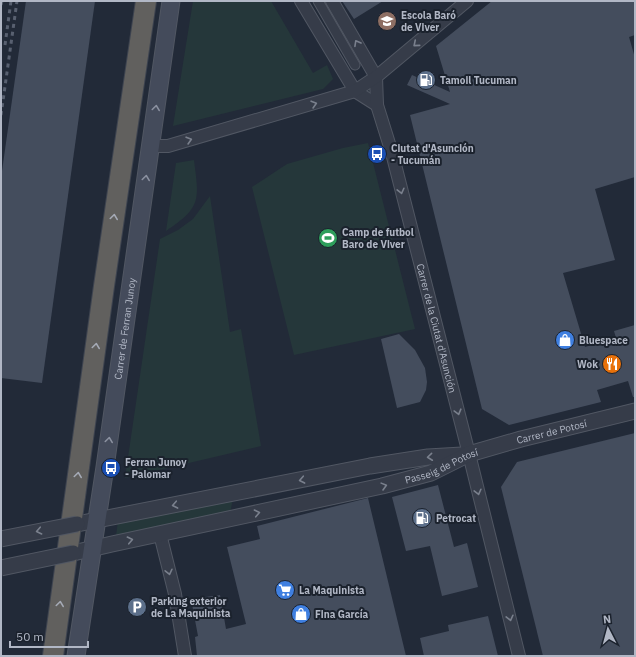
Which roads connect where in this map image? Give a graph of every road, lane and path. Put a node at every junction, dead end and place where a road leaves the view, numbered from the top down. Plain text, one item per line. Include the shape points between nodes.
1 (146, 1) edge
2 (170, 1) edge
3 (301, 1) edge
4 (318, 1) edge
5 (332, 1) edge
6 (467, 1) edge
7 (354, 65) dead end
8 (376, 77) junction
9 (355, 91) junction
10 (377, 104) junction
11 (150, 146) junction
12 (635, 411) edge
13 (469, 454) junction
14 (97, 520) junction
15 (160, 534) junction
16 (1, 539) edge
17 (92, 549) junction
18 (1, 568) edge
19 (53, 656) edge
20 (76, 656) edge
21 (185, 656) edge
22 (519, 656) edge

19 -> 1 highway
11 -> 2 main road, Carrer de Ferran Junoy
3 - 9 street
4 - 7 street
8 -> 5 street
6 -> 8 street
8 - 9 street
8 - 10 street, Carrer de la Ciutat d'Asunción
9 - 10 street
11 -> 9 street via 168,146
10 -> 13 street, Carrer de la Ciutat d'Asunción via 392,153
14 -> 11 main road, Carrer de Ferran Junoy
12 - 13 street, Carrer de Potosí
13 -> 14 street, Passeig de Potosí via 370,466
15 -> 13 street, Passeig de Potosí via 382,486 431,473
13 -> 22 street, Carrer de la Ciutat d'Asunción
14 -> 16 street, Passeig de Potosí, bridge
14 - 17 main road, Carrer de Ferran Junoy
17 -> 15 street, Passeig de Potosí
15 -> 21 street via 175,594
17 - 18 street, Passeig de Potosí, bridge
17 - 20 main road, Carrer de Ferran Junoy

